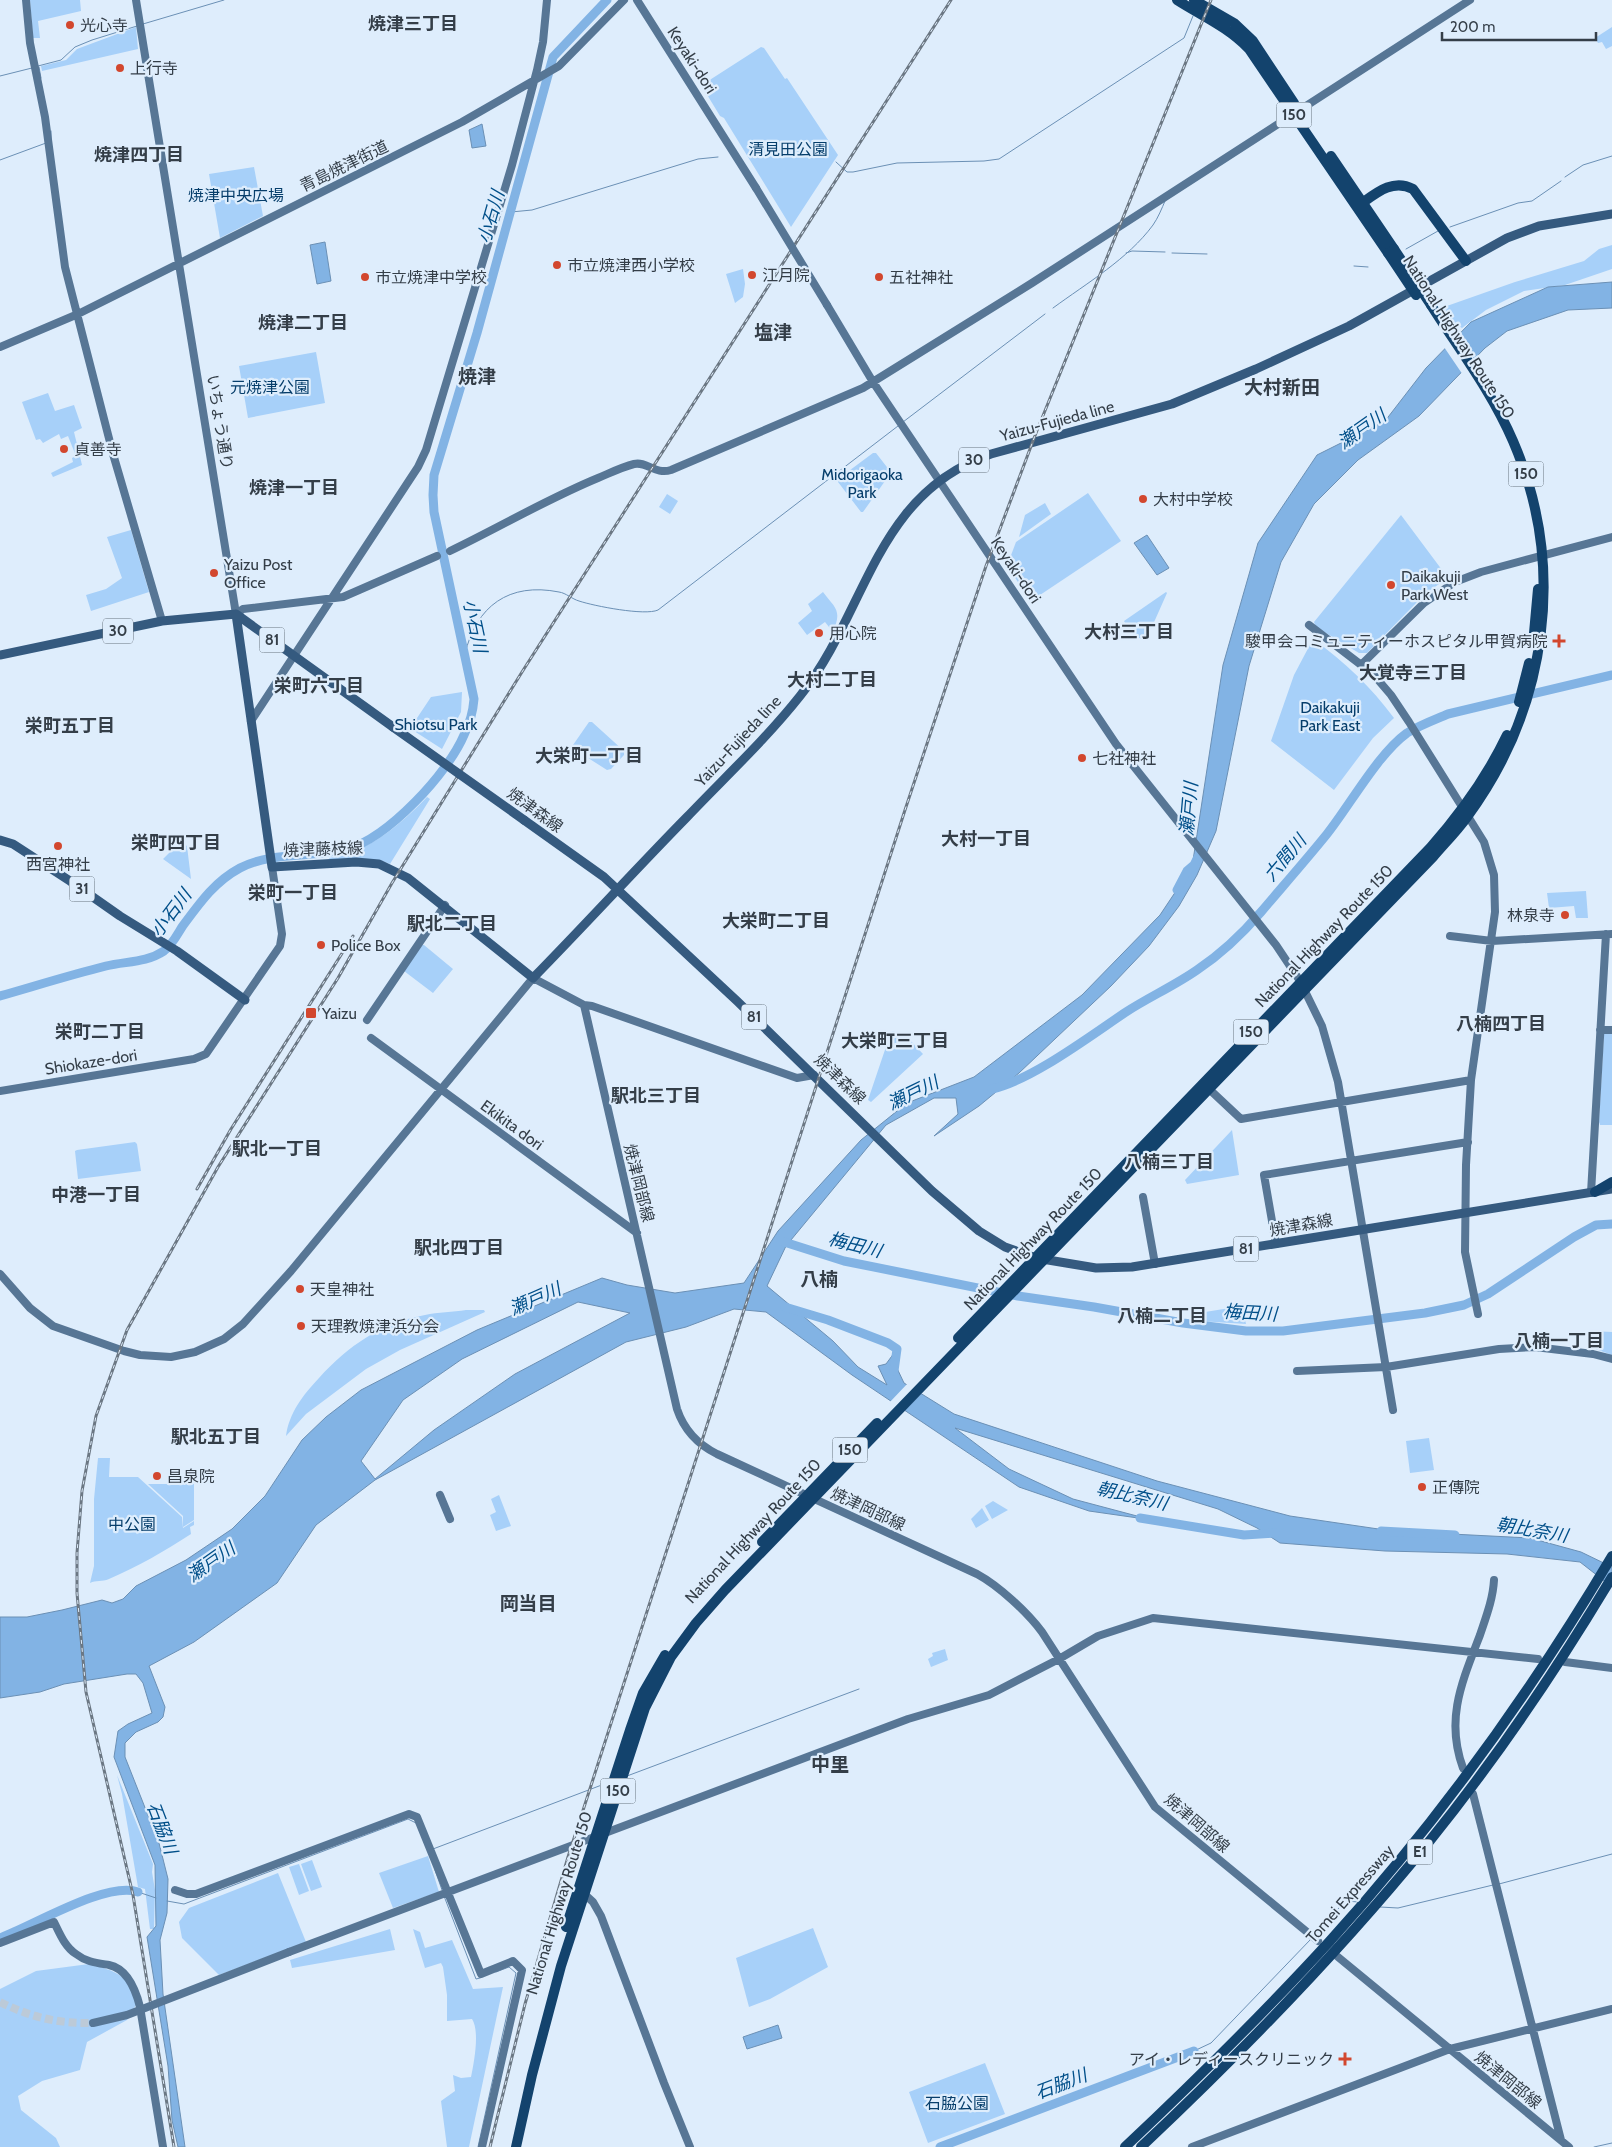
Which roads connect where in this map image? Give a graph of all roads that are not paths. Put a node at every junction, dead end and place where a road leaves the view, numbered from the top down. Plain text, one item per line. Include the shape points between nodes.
1 (26, 0) edge
2 (136, 0) edge
3 (547, 0) edge
4 (624, 0) edge
5 (637, 0) edge
6 (1177, 0) edge
7 (1194, 0) edge
8 (1470, 0) edge
9 (534, 81) junction
10 (1297, 113) junction
11 (1360, 205) junction
12 (1612, 214) edge
13 (1466, 261) junction
14 (179, 264) junction
15 (78, 314) junction
16 (0, 348) edge
17 (873, 382) junction
18 (940, 481) junction
19 (1612, 537) edge
20 (450, 551) dead end
21 (438, 556) dead end
22 (1539, 557) junction
23 (331, 600) junction
24 (236, 614) junction
25 (162, 621) junction
26 (1309, 625) dead end
27 (0, 655) edge
28 (294, 656) junction
29 (1362, 664) junction
30 (251, 721) junction
31 (1466, 812) junction
32 (0, 840) edge
33 (271, 858) junction
34 (616, 890) junction
35 (445, 905) junction
36 (1609, 934) edge
37 (1450, 936) dead end
38 (1492, 941) junction
39 (533, 978) junction
40 (1302, 985) junction
41 (244, 1000) junction
42 (584, 1005) junction
43 (367, 1020) dead end
44 (1600, 1030) junction
45 (1612, 1030) edge
46 (371, 1038) dead end
47 (814, 1075) junction
48 (1471, 1080) junction
49 (1208, 1089) junction
50 (440, 1090) junction
51 (0, 1091) edge
52 (1342, 1101) junction
53 (1468, 1142) junction
54 (1352, 1160) junction
55 (1612, 1182) edge
56 (1612, 1189) edge
57 (1593, 1192) junction
58 (1142, 1197) dead end
59 (1466, 1212) junction
60 (1363, 1229) junction
61 (638, 1236) junction
62 (1276, 1244) junction
63 (1040, 1258) junction
64 (1154, 1264) junction
65 (0, 1274) edge
66 (1477, 1311) dead end
67 (1612, 1360) edge
68 (1386, 1367) junction
69 (1297, 1371) dead end
70 (1393, 1410) dead end
71 (440, 1495) dead end
72 (810, 1497) junction
73 (450, 1519) dead end
74 (1612, 1556) edge
75 (1612, 1577) edge
76 (1494, 1580) dead end
77 (1591, 1602) junction
78 (1473, 1652) junction
79 (1059, 1659) junction
80 (1538, 1659) dead end
81 (1565, 1662) dead end
82 (1612, 1668) edge
83 (1463, 1768) dead end
84 (1473, 1794) dead end
85 (604, 1834) junction
86 (594, 1838) junction
87 (174, 1890) dead end
88 (581, 1891) junction
89 (448, 1893) junction
90 (1318, 1941) dead end
91 (0, 1943) edge
92 (1338, 1958) dead end
93 (1612, 2009) edge
94 (93, 2023) tunnel mouth
95 (1532, 2029) junction
96 (1450, 2050) junction
97 (1215, 2076) junction
98 (1561, 2140) junction
99 (162, 2147) edge
100 (482, 2147) edge
101 (509, 2147) edge
102 (516, 2147) edge
103 (690, 2147) edge
104 (1125, 2147) edge
105 (1141, 2147) edge
106 (1149, 2147) edge
107 (1192, 2147) edge
108 (1569, 2147) edge

1 - 15 street via 65,267
2 - 14 street, いちょう通り
3 - 9 street via 543,42
4 - 9 street, 青島焼津街道 via 564,62
5 - 17 street, Keyaki-dori, bridge via 724,135
6 - 10 highway, National Highway Route 150 / 150 via 1238,38
7 - 10 highway, National Highway Route 150 / 150 via 1219,13 1253,41
8 - 10 street
9 - 14 street, 青島焼津街道 via 462,122
9 - 23 street via 499,214 430,442 418,467
10 - 11 highway, National Highway Route 150 / 150
10 - 17 street
11 - 13 highway via 1392,185 1406,185 1413,189
11 - 22 highway, National Highway Route 150 / 150, bridge via 1428,307 1508,443 1521,477
12 - 13 main road, Yaizu-Fujieda line / 30 via 1539,226 1507,238
13 - 18 main road, Yaizu-Fujieda line / 30 via 1349,326 1232,380 1172,404 978,458
14 - 15 street, 青島焼津街道
14 - 24 street, いちょう通り
15 - 16 street, 青島焼津街道
15 - 25 street via 113,454
17 - 18 street, Keyaki-dori
17 - 20 street via 843,398 671,470 660,472 636,464 612,472 559,494
18 - 34 main road, Yaizu-Fujieda line / 30 via 909,509 886,541 827,658 801,695 762,740
18 - 40 street, Keyaki-dori via 1116,744 1285,957
19 - 22 street
21 - 23 street
22 - 29 street via 1481,572 1446,587 1419,608
22 - 31 highway, National Highway Route 150 / 150 via 1544,610 1521,708 1498,769
23 - 24 street via 242,609
23 - 28 street
24 - 25 main road, 30
24 - 28 main road, 焼津森線 / 81
24 - 30 main road, いちょう通り
25 - 27 main road, 30
26 - 29 street
28 - 30 street
28 - 34 main road, 焼津森線 / 81, bridge via 549,838
29 - 31 street via 1386,689
30 - 33 main road, いちょう通り
31 - 38 street via 1484,842 1494,875 1496,898
31 - 40 highway, National Highway Route 150 / 150 via 1433,857
32 - 41 main road, 31 via 19,848 174,949
33 - 35 main road, 焼津藤枝線 via 379,864 408,878
33 - 41 street via 281,940
34 - 39 main road, Yaizu-Fujieda line / 30
34 - 47 main road, 焼津森線 / 81
35 - 39 main road, 焼津藤枝線
35 - 43 street
36 - 38 street
36 - 44 street
37 - 38 street
38 - 48 street
39 - 42 street
39 - 50 street
40 - 49 highway, National Highway Route 150 / 150
40 - 52 street, Keyaki-dori via 1326,1038
40 - 63 highway, National Highway Route 150 / 150
41 - 51 street, Shiokaze-dori via 212,1048 194,1059
42 - 47 street via 798,1078
42 - 61 street, 焼津岡部線
44 - 45 street
44 - 57 street
46 - 50 street, Ekikita dori
47 - 63 main road, 焼津森線 / 81 via 950,1208 1005,1247
48 - 52 street
48 - 53 street
49 - 52 street via 1241,1119
49 - 63 highway, National Highway Route 150 / 150
50 - 61 street, Ekikita dori
50 - 65 street via 291,1271 243,1324 224,1339 199,1351 171,1357 140,1355 60,1330 39,1316
52 - 54 street, Keyaki-dori
53 - 54 street
53 - 59 street
54 - 60 street, Keyaki-dori
54 - 62 street via 1264,1175
55 - 57 highway
56 - 57 main road, 焼津森線 / 81
57 - 59 main road, 焼津森線 / 81
58 - 64 street
59 - 60 main road, 焼津森線 / 81
59 - 66 street via 1465,1252
60 - 62 main road, 焼津森線 / 81
60 - 68 street, Keyaki-dori
61 - 72 street, 焼津岡部線 via 668,1369 686,1429 717,1454
62 - 64 main road, 焼津森線 / 81
63 - 64 main road, 焼津森線 / 81 via 1096,1268
63 - 72 highway, National Highway Route 150 / 150
67 - 68 street via 1593,1354 1535,1347
68 - 69 street
68 - 70 street, Keyaki-dori
71 - 73 street
72 - 79 street, 焼津岡部線 via 985,1578 1033,1621
72 - 85 highway, National Highway Route 150 / 150 via 696,1622 671,1657 645,1708
72 - 86 highway, National Highway Route 150 / 150 via 711,1595 660,1662 643,1693
74 - 77 highway, Tomei Expressway / E1
75 - 77 highway, Tomei Expressway / E1
76 - 78 street via 1491,1602
77 - 97 highway, Tomei Expressway / E1 via 1527,1709 1429,1842 1349,1934
77 - 104 highway, Tomei Expressway / E1 via 1444,1805 1378,1885 1277,1997
78 - 79 street via 1158,1618 1098,1636
78 - 80 street
78 - 83 street via 1454,1716
79 - 85 street via 989,1695 908,1719
79 - 90 street, 焼津岡部線 via 1155,1807
81 - 82 street
84 - 95 street
85 - 86 street
85 - 88 highway, National Highway Route 150 / 150
86 - 88 highway, National Highway Route 150 / 150
86 - 89 street
87 - 89 street via 196,1894 409,1814 420,1822
88 - 101 highway, National Highway Route 150 / 150 via 535,2036
88 - 102 highway, National Highway Route 150 / 150
88 - 103 street via 601,1916
89 - 94 street, bridge via 126,2014
89 - 100 street via 481,1974 513,1962 522,1970
91 - 99 street via 54,1922 74,1953 87,1961 116,1968 129,1980 140,2007
92 - 96 street, 焼津岡部線
93 - 95 street
95 - 96 street
95 - 98 street
96 - 98 street, 焼津岡部線
96 - 107 street
97 - 105 highway, Tomei Expressway / E1
97 - 106 highway
98 - 108 street, 焼津岡部線

